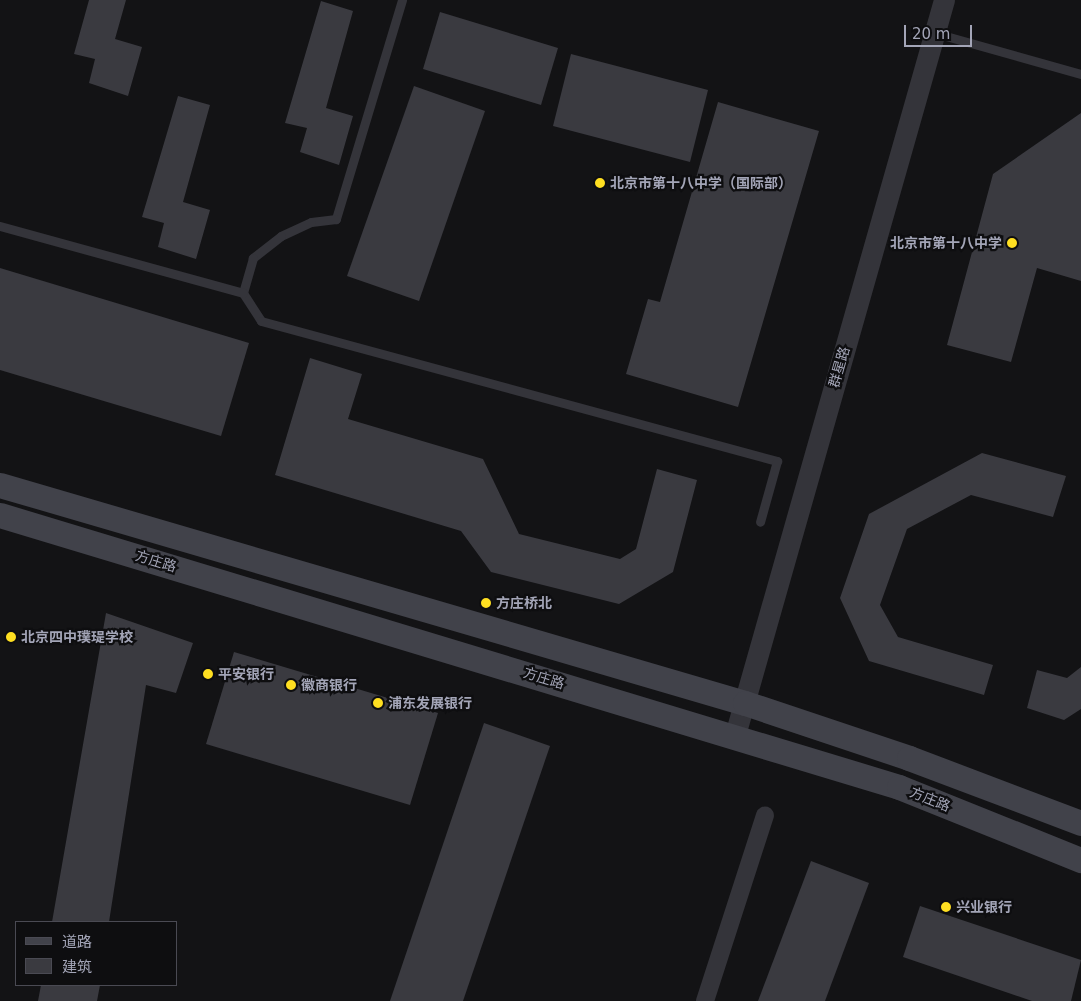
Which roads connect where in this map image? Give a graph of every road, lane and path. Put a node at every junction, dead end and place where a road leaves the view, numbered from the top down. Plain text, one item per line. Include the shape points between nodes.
1 (402, 0) edge
2 (944, 0) edge
3 (935, 33) junction
4 (1081, 74) edge
5 (0, 226) edge
6 (243, 293) junction
7 (0, 484) edge
8 (0, 515) edge
9 (760, 522) dead end
10 (745, 703) junction
11 (735, 735) junction
12 (765, 815) dead end
13 (1081, 823) edge
14 (1081, 860) edge
15 (705, 1001) edge

1 - 6 lane via 336,219 311,222 296,229 253,258
2 - 3 street, 群星路
3 - 4 lane
3 - 10 street, 群星路
5 - 6 lane
6 - 9 lane via 261,321 777,461
7 - 10 main road
8 - 11 main road, 方庄路
10 - 11 street, 群星路
10 - 13 main road via 909,758
11 - 14 main road, 方庄路 via 899,787
12 - 15 street

